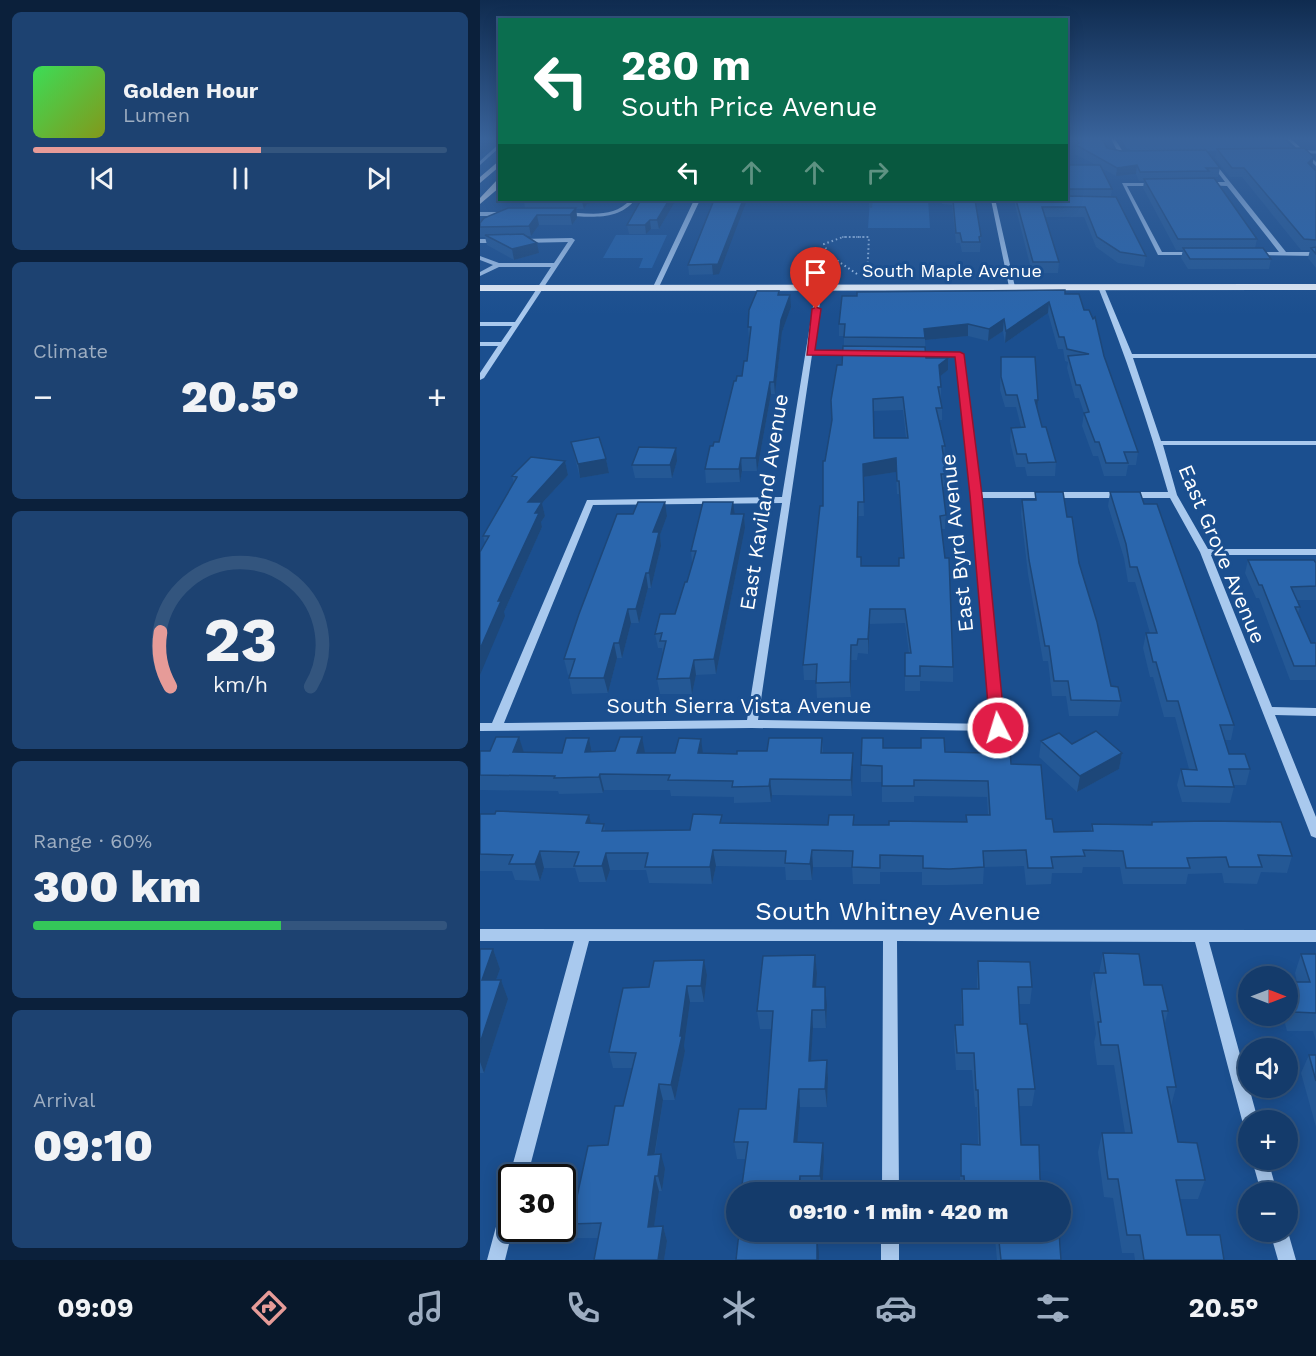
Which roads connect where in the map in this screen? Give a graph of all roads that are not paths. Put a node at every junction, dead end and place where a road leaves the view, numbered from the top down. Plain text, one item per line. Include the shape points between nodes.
1 (1130, 198) edge
2 (1238, 198) edge
3 (631, 201) edge
4 (697, 201) edge
5 (1040, 201) edge
6 (1121, 202) edge
7 (1132, 202) junction
8 (480, 214) edge
9 (515, 214) edge
10 (562, 214) edge
11 (483, 241) edge
12 (480, 248) edge
13 (1205, 254) edge
14 (1250, 254) edge
15 (1284, 254) junction
16 (1316, 254) edge
17 (480, 258) edge
18 (498, 265) junction
19 (556, 265) junction
20 (480, 274) edge
21 (656, 287) junction
22 (1012, 287) junction
23 (1101, 287) junction
24 (1316, 287) edge
25 (480, 288) edge
26 (542, 288) junction
27 (819, 288) junction
28 (480, 324) edge
29 (517, 324) junction
30 (480, 344) edge
31 (503, 344) junction
32 (810, 353) junction
33 (868, 354) edge
34 (902, 354) edge
35 (1129, 356) junction
36 (1316, 356) edge
37 (480, 378) edge
38 (1158, 443) junction
39 (1316, 443) edge
40 (976, 495) junction
41 (1173, 495) junction
42 (787, 500) junction
43 (1205, 552) junction
44 (1316, 552) edge
45 (1268, 711) junction
46 (1316, 711) edge
47 (752, 724) junction
48 (480, 727) edge
49 (496, 727) junction
50 (998, 728) joint
51 (1316, 833) edge
52 (480, 935) edge
53 (583, 935) junction
54 (1200, 935) junction
55 (890, 936) junction
56 (1316, 936) edge
57 (1247, 1110) edge
58 (522, 1164) edge
59 (890, 1182) edge
60 (501, 1242) edge
61 (890, 1242) edge
62 (1282, 1242) edge
63 (496, 1260) edge
64 (890, 1260) edge
65 (1287, 1260) edge

1 - 7 street
2 - 15 street
3 - 10 street via 626,209 617,212
4 - 21 street
5 - 22 street via 993,201
6 - 7 street
7 - 13 street via 1160,254
8 - 9 street
11 - 12 street
11 - 19 street via 572,240
14 - 15 street
15 - 16 street
17 - 18 street
18 - 19 street
18 - 20 street
19 - 26 street
21 - 26 main road, South Maple Avenue
21 - 27 main road, South Maple Avenue
22 - 23 main road, South Maple Avenue
22 - 27 main road, South Maple Avenue via 866,283
23 - 24 main road, South Maple Avenue
23 - 35 street, East Grove Avenue
25 - 26 main road, South Maple Avenue
26 - 29 street
27 - 32 street, East Kaviland Avenue
28 - 29 street
29 - 31 street
30 - 31 street
31 - 37 street
32 - 33 street
32 - 42 street, East Kaviland Avenue
34 - 40 street, East Byrd Avenue via 960,354
35 - 36 street
35 - 38 street, East Grove Avenue
38 - 39 street
38 - 41 street, East Grove Avenue
40 - 41 street
40 - 50 street, East Byrd Avenue
41 - 43 street, East Grove Avenue
42 - 47 street, East Kaviland Avenue
42 - 49 street via 590,502
43 - 44 street
43 - 45 street, East Grove Avenue
45 - 46 street
45 - 51 street, East Grove Avenue
47 - 49 street, South Sierra Vista Avenue
47 - 50 street, South Sierra Vista Avenue
48 - 49 street, South Sierra Vista Avenue
52 - 53 street, South Whitney Avenue
53 - 55 street, South Whitney Avenue
53 - 58 street
54 - 55 street, South Whitney Avenue
54 - 56 street, South Whitney Avenue
54 - 57 street
55 - 59 street
60 - 63 street
61 - 64 street
62 - 65 street

